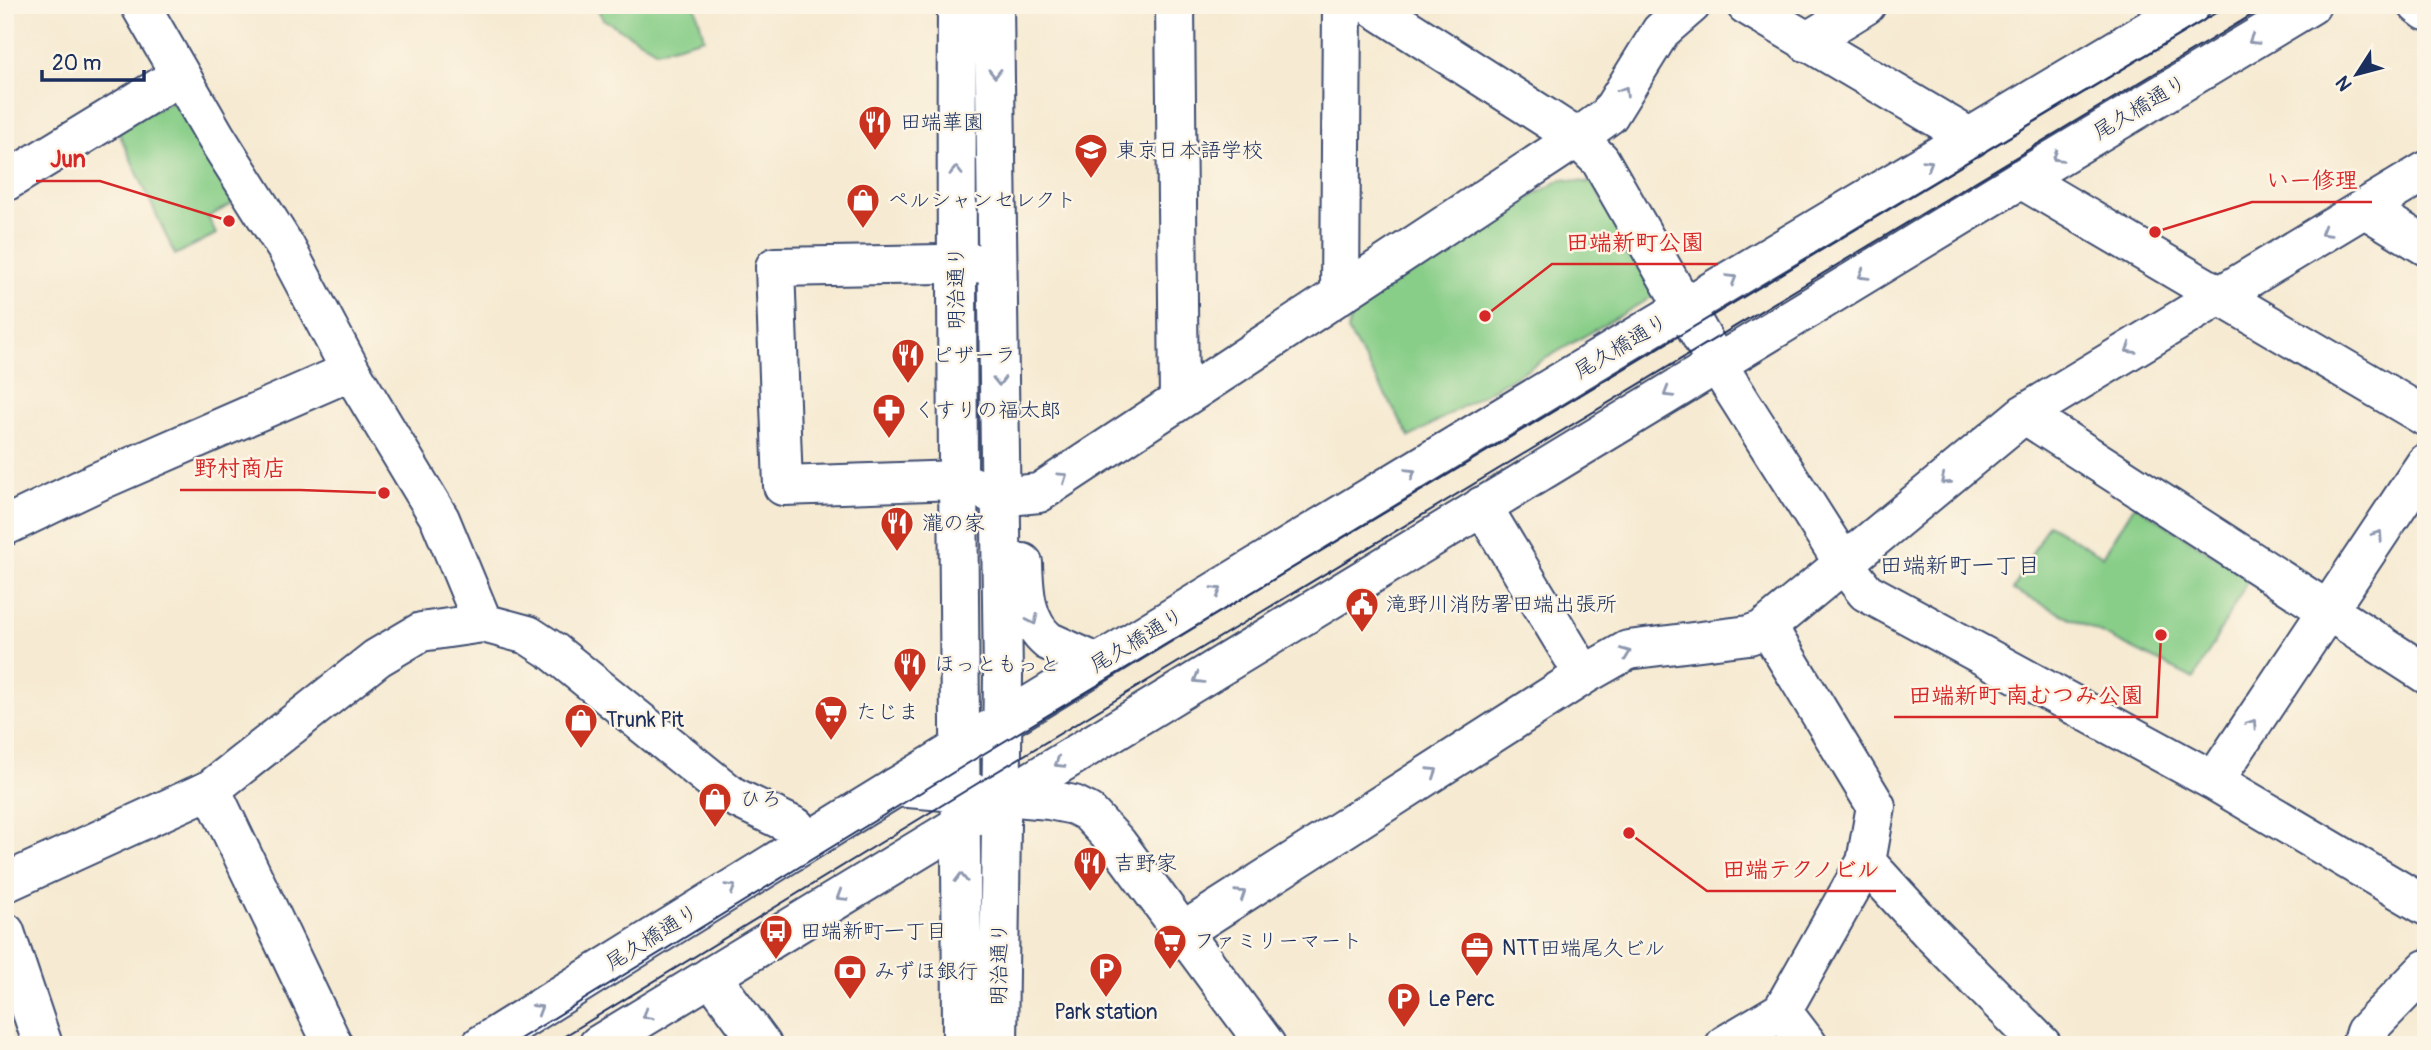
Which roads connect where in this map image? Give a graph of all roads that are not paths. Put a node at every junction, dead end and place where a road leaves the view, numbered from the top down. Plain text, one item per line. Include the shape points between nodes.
1 (140, 5) edge
2 (957, 5) edge
3 (994, 5) edge
4 (1175, 5) edge
5 (1342, 5) edge
6 (1370, 5) edge
7 (1691, 5) edge
8 (1746, 5) edge
9 (1866, 5) edge
10 (2192, 5) edge
11 (2311, 5) edge
12 (2418, 5) edge
13 (2426, 11) edge
14 (1807, 42) junction
15 (179, 76) junction
16 (1577, 138) junction
17 (1971, 138) junction
18 (2426, 172) edge
19 (2021, 178) junction
20 (5, 182) edge
21 (2364, 208) junction
22 (2426, 246) edge
23 (997, 263) junction
24 (956, 264) junction
25 (1340, 294) junction
26 (2220, 295) junction
27 (1685, 307) junction
28 (1717, 364) junction
29 (351, 371) junction
30 (1179, 400) junction
31 (2024, 414) junction
32 (2426, 417) edge
33 (2426, 463) edge
34 (958, 480) junction
35 (1000, 504) junction
36 (1482, 506) junction
37 (5, 526) edge
38 (1844, 564) junction
39 (2328, 610) junction
40 (483, 623) junction
41 (1767, 626) junction
42 (1097, 663) junction
43 (2426, 674) edge
44 (1584, 675) junction
45 (1003, 722) junction
46 (961, 747) junction
47 (2214, 781) junction
48 (896, 787) junction
49 (211, 789) junction
50 (1002, 797) junction
51 (960, 808) junction
52 (805, 842) junction
53 (1866, 862) junction
54 (5, 883) edge
55 (2426, 906) edge
56 (1184, 931) junction
57 (5, 932) edge
58 (2426, 969) edge
59 (711, 976) junction
60 (1782, 1011) junction
61 (2027, 1039) edge
62 (761, 1043) edge
63 (43, 1045) edge
64 (333, 1045) edge
65 (481, 1045) edge
66 (598, 1045) edge
67 (962, 1045) edge
68 (998, 1045) edge
69 (1266, 1045) edge
70 (1725, 1045) edge
71 (1808, 1045) edge
72 (2361, 1045) edge

1 - 15 street
24 -> 2 street, 明治通り
3 -> 23 street, 明治通り
4 - 30 street
5 - 25 street
6 - 16 street
16 -> 7 street via 1609,115 1661,31
8 - 14 street
9 - 14 street
10 - 17 street, 尾久橋通り
11 -> 19 street, 尾久橋通り
12 - 13 street
14 - 17 street
15 - 20 street
15 - 29 street via 286,248
16 - 25 street
16 - 27 street via 1600,160
27 -> 17 street, 尾久橋通り
18 - 21 street
19 - 26 street
19 -> 28 street, 尾久橋通り
21 - 22 street
21 -> 26 street
23 - 24 street
23 -> 35 street, 明治通り
24 - 34 street, 明治通り
24 - 34 street via 775,267 783,486
25 - 30 street
26 -> 31 street
26 - 32 street
27 - 28 street
42 -> 27 street, 尾久橋通り
28 -> 36 street, 尾久橋通り
28 - 38 street
29 - 37 street
29 - 40 street via 440,519
35 -> 30 street via 1039,493
31 -> 38 street
31 - 39 street
39 -> 33 street
34 - 35 street
34 - 46 street, 明治通り
35 -> 42 street via 1022,545 1026,606 1034,625 1048,641
35 - 45 street, 明治通り
36 - 44 street
36 -> 50 street, 尾久橋通り
38 - 41 street
38 - 47 street via 1866,592
39 - 43 street
47 -> 39 street
40 - 49 street via 421,632 401,642
40 - 52 street via 528,635 554,652 732,796 796,827
44 -> 41 street via 1628,650 1749,635
41 - 53 street via 1877,806
42 - 45 street, 尾久橋通り
56 -> 44 street
45 - 46 street, 尾久橋通り
45 - 50 street, 明治通り
46 - 48 street, 尾久橋通り
46 - 51 street, 明治通り
47 - 55 street
48 - 51 street
48 - 52 street, 尾久橋通り
49 - 54 street
49 - 64 street
50 - 51 street
50 - 56 street via 1074,805 1095,817
50 - 68 street, 明治通り
51 -> 59 street via 899,860
67 -> 51 street, 明治通り
65 -> 52 street, 尾久橋通り
53 - 60 street
53 - 61 street
56 - 69 street
57 - 63 street
58 - 72 street via 2365,1032
59 - 62 street
59 -> 66 street
60 - 70 street
60 - 71 street

